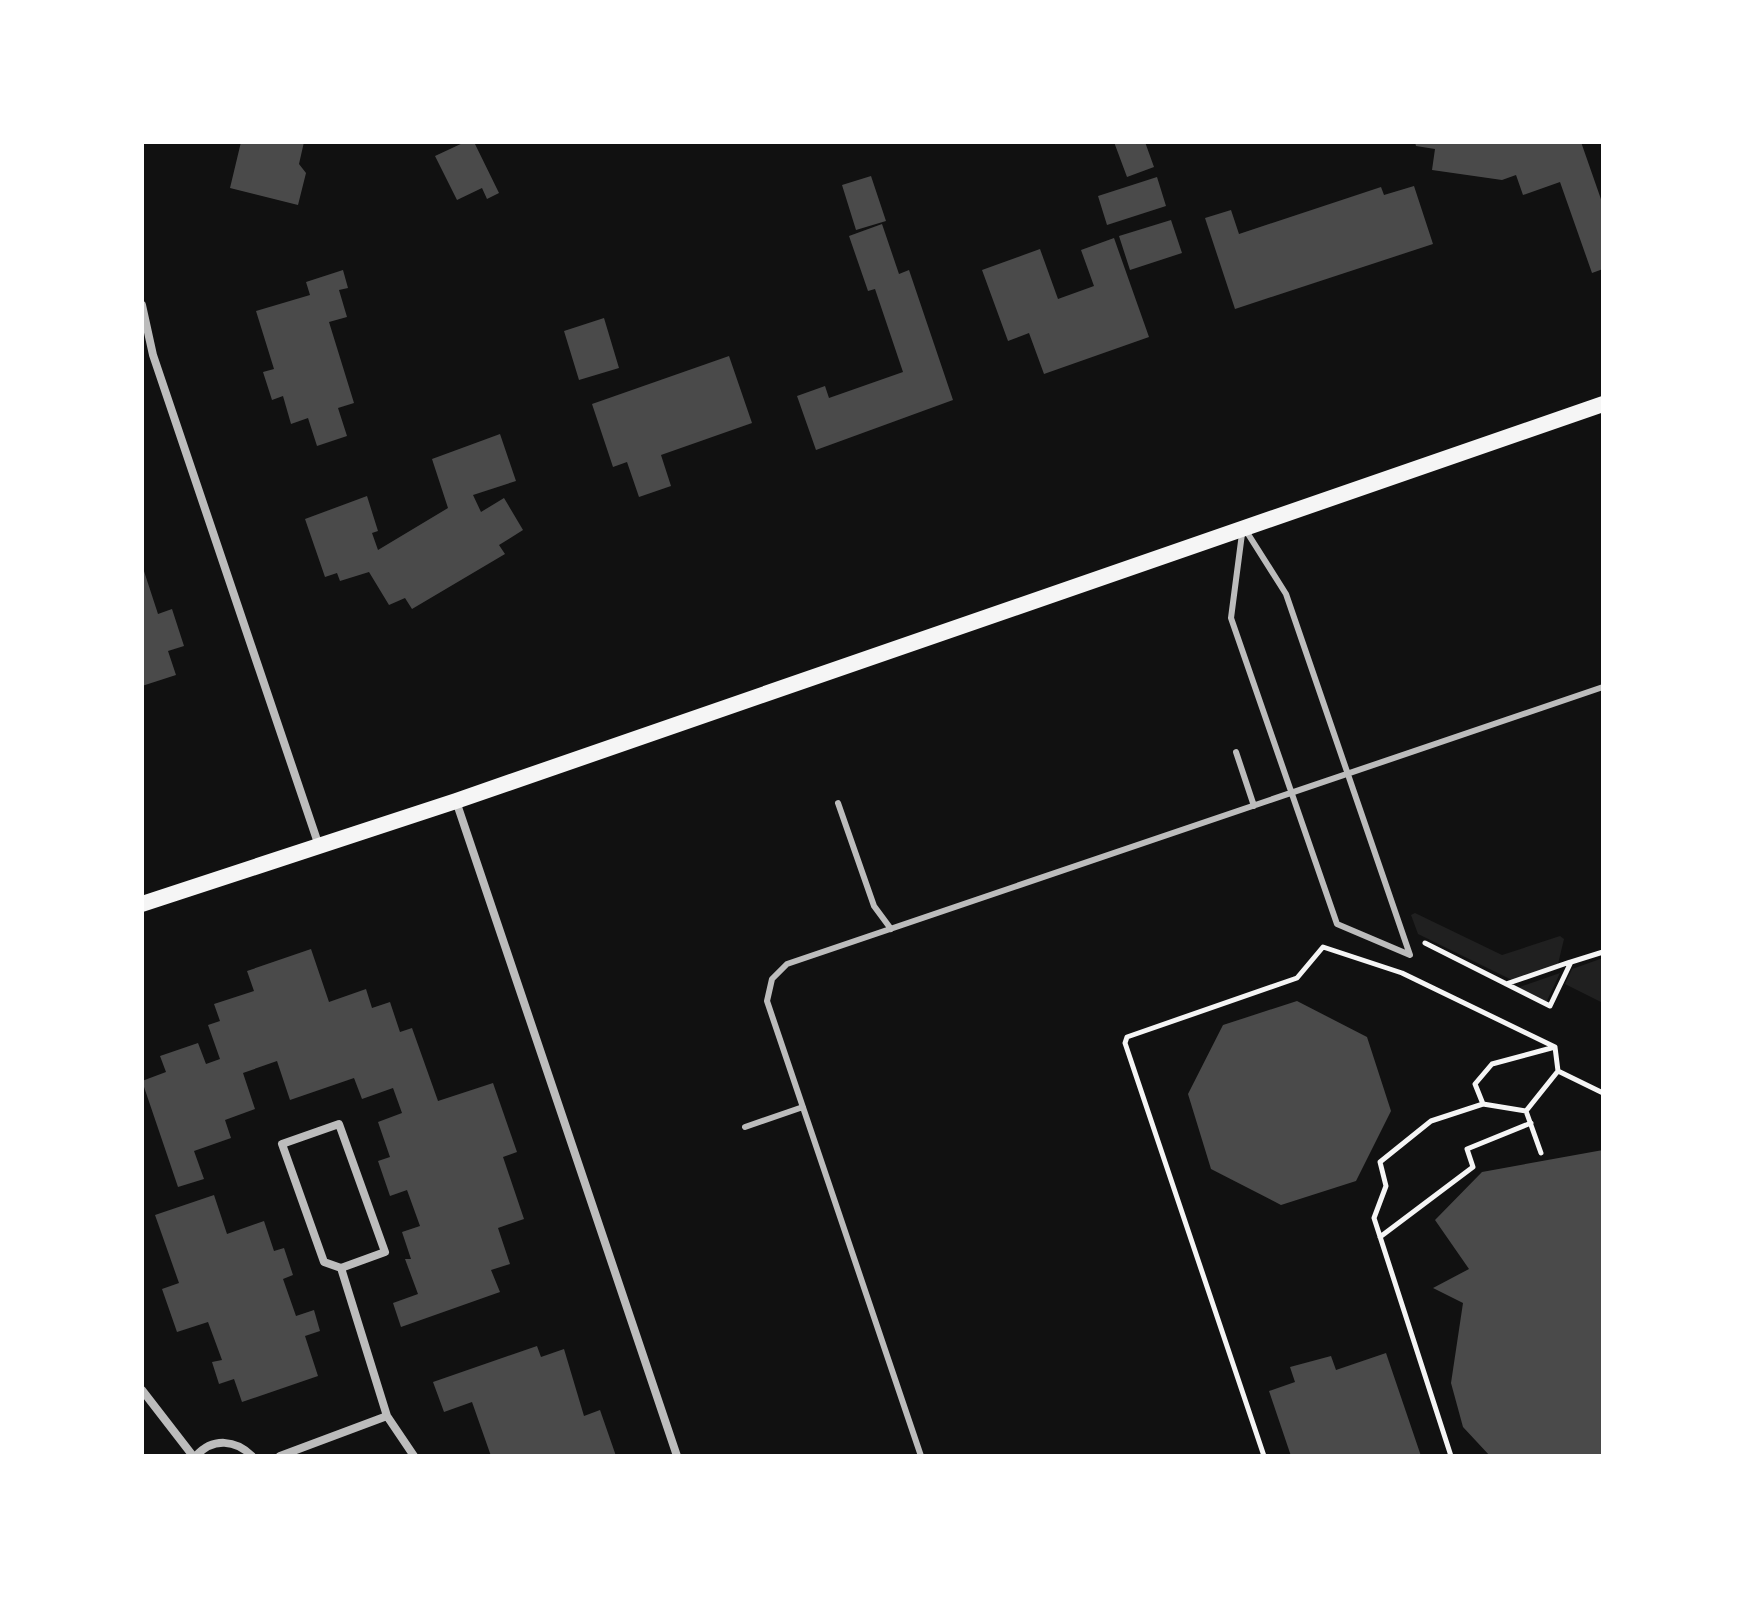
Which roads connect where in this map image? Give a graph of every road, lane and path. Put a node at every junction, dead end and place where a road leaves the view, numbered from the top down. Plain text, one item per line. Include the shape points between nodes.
1 (142, 305) edge
2 (1603, 404) edge
3 (1243, 526) junction
4 (1603, 687) edge
5 (1236, 752) dead end
6 (1348, 774) junction
7 (1292, 793) junction
8 (456, 801) junction
9 (838, 803) dead end
10 (1254, 806) junction
11 (319, 847) junction
12 (142, 904) edge
13 (891, 929) junction
14 (1402, 933) junction
15 (1603, 952) edge
16 (1571, 962) junction
17 (1506, 984) junction
18 (1555, 1047) junction
19 (1558, 1071) junction
20 (1603, 1093) edge
21 (1483, 1104) junction
22 (803, 1107) junction
23 (1526, 1111) junction
24 (1531, 1123) junction
25 (745, 1127) dead end
26 (1541, 1153) dead end
27 (1380, 1237) junction
28 (341, 1268) junction
29 (142, 1390) edge
30 (387, 1416) junction
31 (195, 1456) edge
32 (252, 1456) edge
33 (280, 1456) edge
34 (414, 1456) edge
35 (677, 1456) edge
36 (921, 1456) edge
37 (1264, 1456) edge
38 (1451, 1456) edge

1 - 11 street via 153,355
2 - 3 main road
3 - 6 lane via 1286,594
3 - 7 lane via 1231,618
3 - 8 main road
4 - 6 lane
5 - 10 lane
6 - 7 lane
6 - 14 lane
7 - 10 lane
7 - 14 lane via 1337,924 1410,955
8 - 11 main road
8 - 35 street
9 - 13 lane via 874,906
10 - 13 lane
11 - 12 main road
13 - 22 lane via 787,964 772,979 767,1001
14 - 17 path
15 - 16 path
16 - 17 path
16 - 17 path via 1550,1006
18 - 19 path
18 - 21 path via 1492,1064 1475,1084
18 - 37 path via 1402,973 1323,947 1297,978 1127,1037
19 - 20 path
19 - 23 path
21 - 23 path
21 - 27 path via 1431,1121 1380,1162 1386,1186 1374,1218
22 - 25 lane
22 - 36 lane
23 - 24 path
24 - 26 path
24 - 27 path via 1467,1149 1473,1167
27 - 38 path
28 - 28 street via 324,1262 282,1144 339,1124 385,1252
28 - 30 street
29 - 31 street
30 - 33 street
30 - 34 street
31 - 32 street via 221,1442 243,1447

